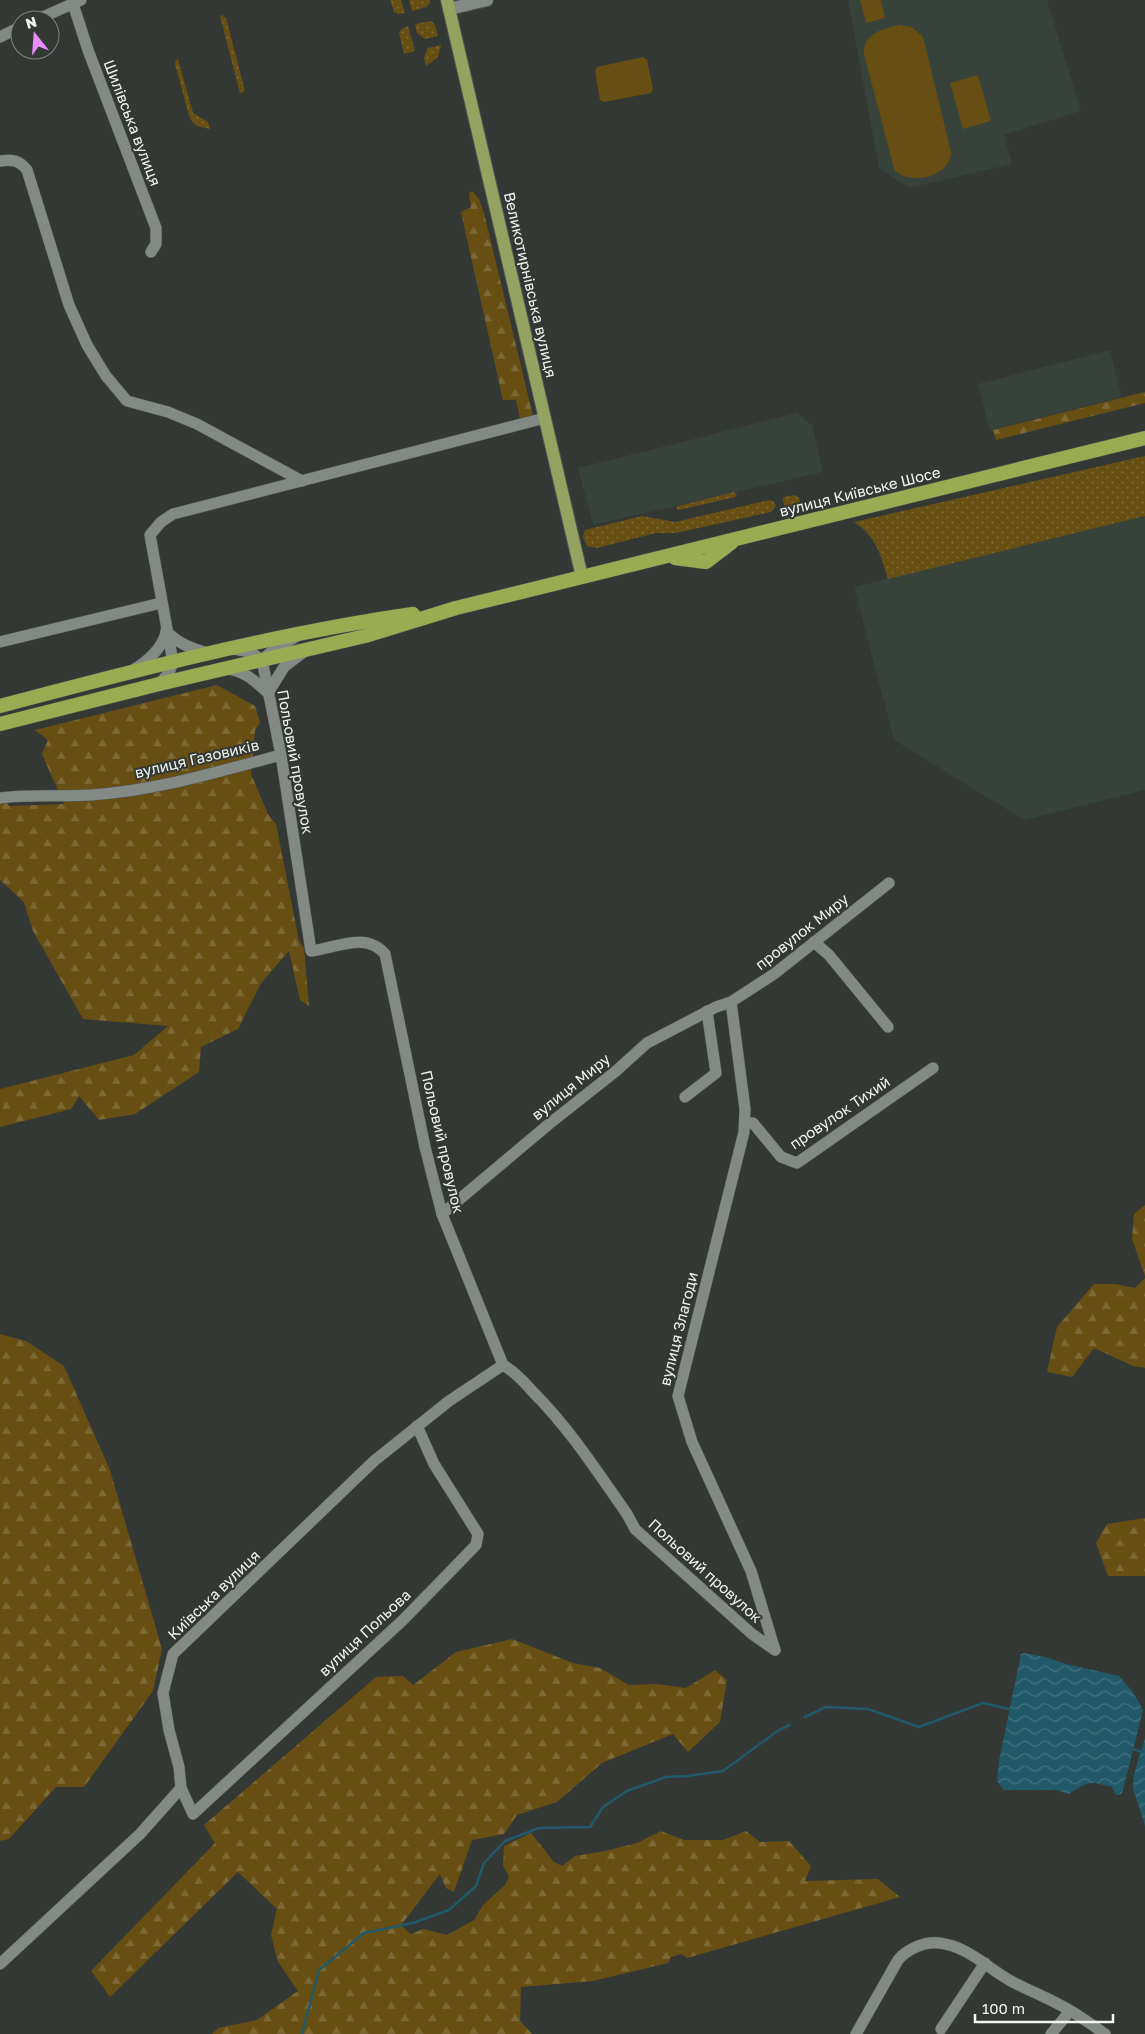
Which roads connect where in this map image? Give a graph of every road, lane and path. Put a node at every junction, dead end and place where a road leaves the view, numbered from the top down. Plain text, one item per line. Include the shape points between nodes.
1 (487, 0) edge
2 (77, 2) edge
3 (448, 4) edge
4 (59, 10) edge
5 (0, 160) edge
6 (151, 252) dead end
7 (545, 418) junction
8 (1145, 438) edge
9 (302, 481) junction
10 (582, 577) junction
11 (161, 603) junction
12 (456, 608) junction
13 (166, 631) junction
14 (297, 636) junction
15 (0, 642) edge
16 (233, 649) junction
17 (306, 650) junction
18 (208, 654) junction
19 (262, 660) junction
20 (172, 662) junction
21 (227, 669) junction
22 (126, 673) junction
23 (196, 676) junction
24 (159, 684) junction
25 (268, 693) junction
26 (0, 706) edge
27 (0, 724) edge
28 (281, 756) junction
29 (0, 798) edge
30 (889, 883) dead end
31 (814, 942) junction
32 (731, 1002) junction
33 (707, 1012) junction
34 (888, 1028) dead end
35 (933, 1068) dead end
36 (685, 1097) dead end
37 (744, 1123) junction
38 (442, 1214) junction
39 (508, 1368) junction
40 (417, 1426) junction
41 (775, 1650) joint
42 (181, 1788) junction
43 (985, 1963) junction
44 (0, 1964) edge
45 (1070, 2011) junction
46 (941, 2029) dead end
47 (856, 2034) edge
48 (1051, 2034) edge
49 (1105, 2034) edge

1 - 3 main road
2 - 4 street, Шилівська вулиця
2 - 6 street, Шилівська вулиця via 88,50 156,228 156,244
3 - 7 main road, Великотирнівська вулиця
5 - 9 street via 13,159 22,163 26,170 69,306 86,345 127,402 168,412 197,424
7 - 9 street
7 - 10 main road, Великотирнівська вулиця
8 - 10 highway, вулиця Київське Шосе via 747,536 706,562 656,559
9 - 11 street via 173,514 161,522 150,535
10 - 12 highway
11 - 13 street
11 - 15 street
12 - 14 highway via 362,622
12 - 17 highway
13 - 18 street via 184,646
13 - 20 street
13 - 22 street via 160,647 152,656
14 - 16 highway
14 - 19 street
16 - 18 highway
16 - 19 street via 250,652
17 - 19 highway
17 - 25 street via 284,667
18 - 20 highway
19 - 21 highway
19 - 25 street, Польовий провулок
20 - 22 highway
20 - 23 street
20 - 24 street via 169,673
21 - 23 highway
21 - 25 street via 247,674
22 - 26 highway
23 - 24 highway
24 - 27 highway
25 - 28 street, Польовий провулок
28 - 29 street, вулиця Газовиків via 159,786 91,795
28 - 38 street, Польовий провулок via 312,951 369,942 385,954
30 - 31 street, провулок Миру
31 - 32 street, провулок Миру
31 - 34 street via 829,955
32 - 33 street, вулиця Миру
32 - 37 street, вулиця Злагоди via 746,1108
33 - 36 street via 716,1073
33 - 38 street, вулиця Миру via 647,1043
35 - 37 street, провулок Тихий via 797,1163 781,1157 753,1123
37 - 41 street, вулиця Злагоди via 678,1396 692,1442 751,1571
38 - 39 street, Польовий провулок
39 - 40 street, Київська вулиця via 449,1401
39 - 41 street, Польовий провулок via 567,1430 628,1514 635,1529 752,1634
40 - 42 street, Київська вулиця via 374,1461 174,1654 163,1693
40 - 42 street, вулиця Польова via 434,1464 478,1534 476,1546 403,1620 193,1814
42 - 44 street via 140,1834
43 - 45 street via 1008,1979
43 - 46 street
43 - 47 street via 965,1950 938,1942 904,1953
45 - 48 street
45 - 49 street

